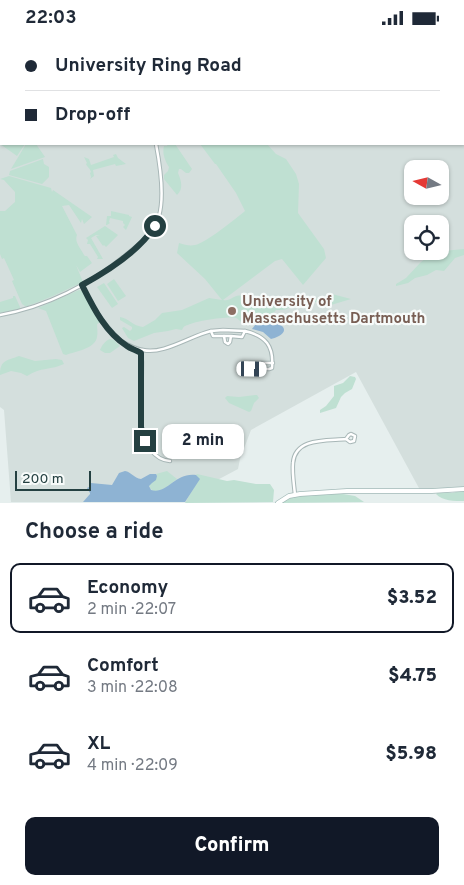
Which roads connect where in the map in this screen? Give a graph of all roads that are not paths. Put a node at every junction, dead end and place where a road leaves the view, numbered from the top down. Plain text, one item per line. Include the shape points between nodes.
1 (156, 145) edge
2 (82, 285) junction
3 (0, 315) edge
4 (211, 331) junction
5 (245, 331) junction
6 (224, 336) junction
7 (231, 336) junction
8 (142, 351) junction
9 (273, 363) junction
10 (346, 439) dead end
11 (170, 461) dead end
12 (464, 489) edge
13 (295, 495) junction
14 (278, 503) edge

1 - 2 street via 161,201 155,226 125,256
2 - 3 street via 40,305
2 - 8 street via 107,327 128,347
4 - 5 street
4 - 6 street via 213,336
4 - 8 street via 164,349
5 - 7 street via 242,337
5 - 9 street via 267,342
6 - 7 street
6 - 7 street via 228,344
8 - 11 street via 143,435 154,454
9 - 9 street via 252,362 249,368 268,369
10 - 13 street via 311,442 300,448 293,463
12 - 13 street
13 - 14 street

